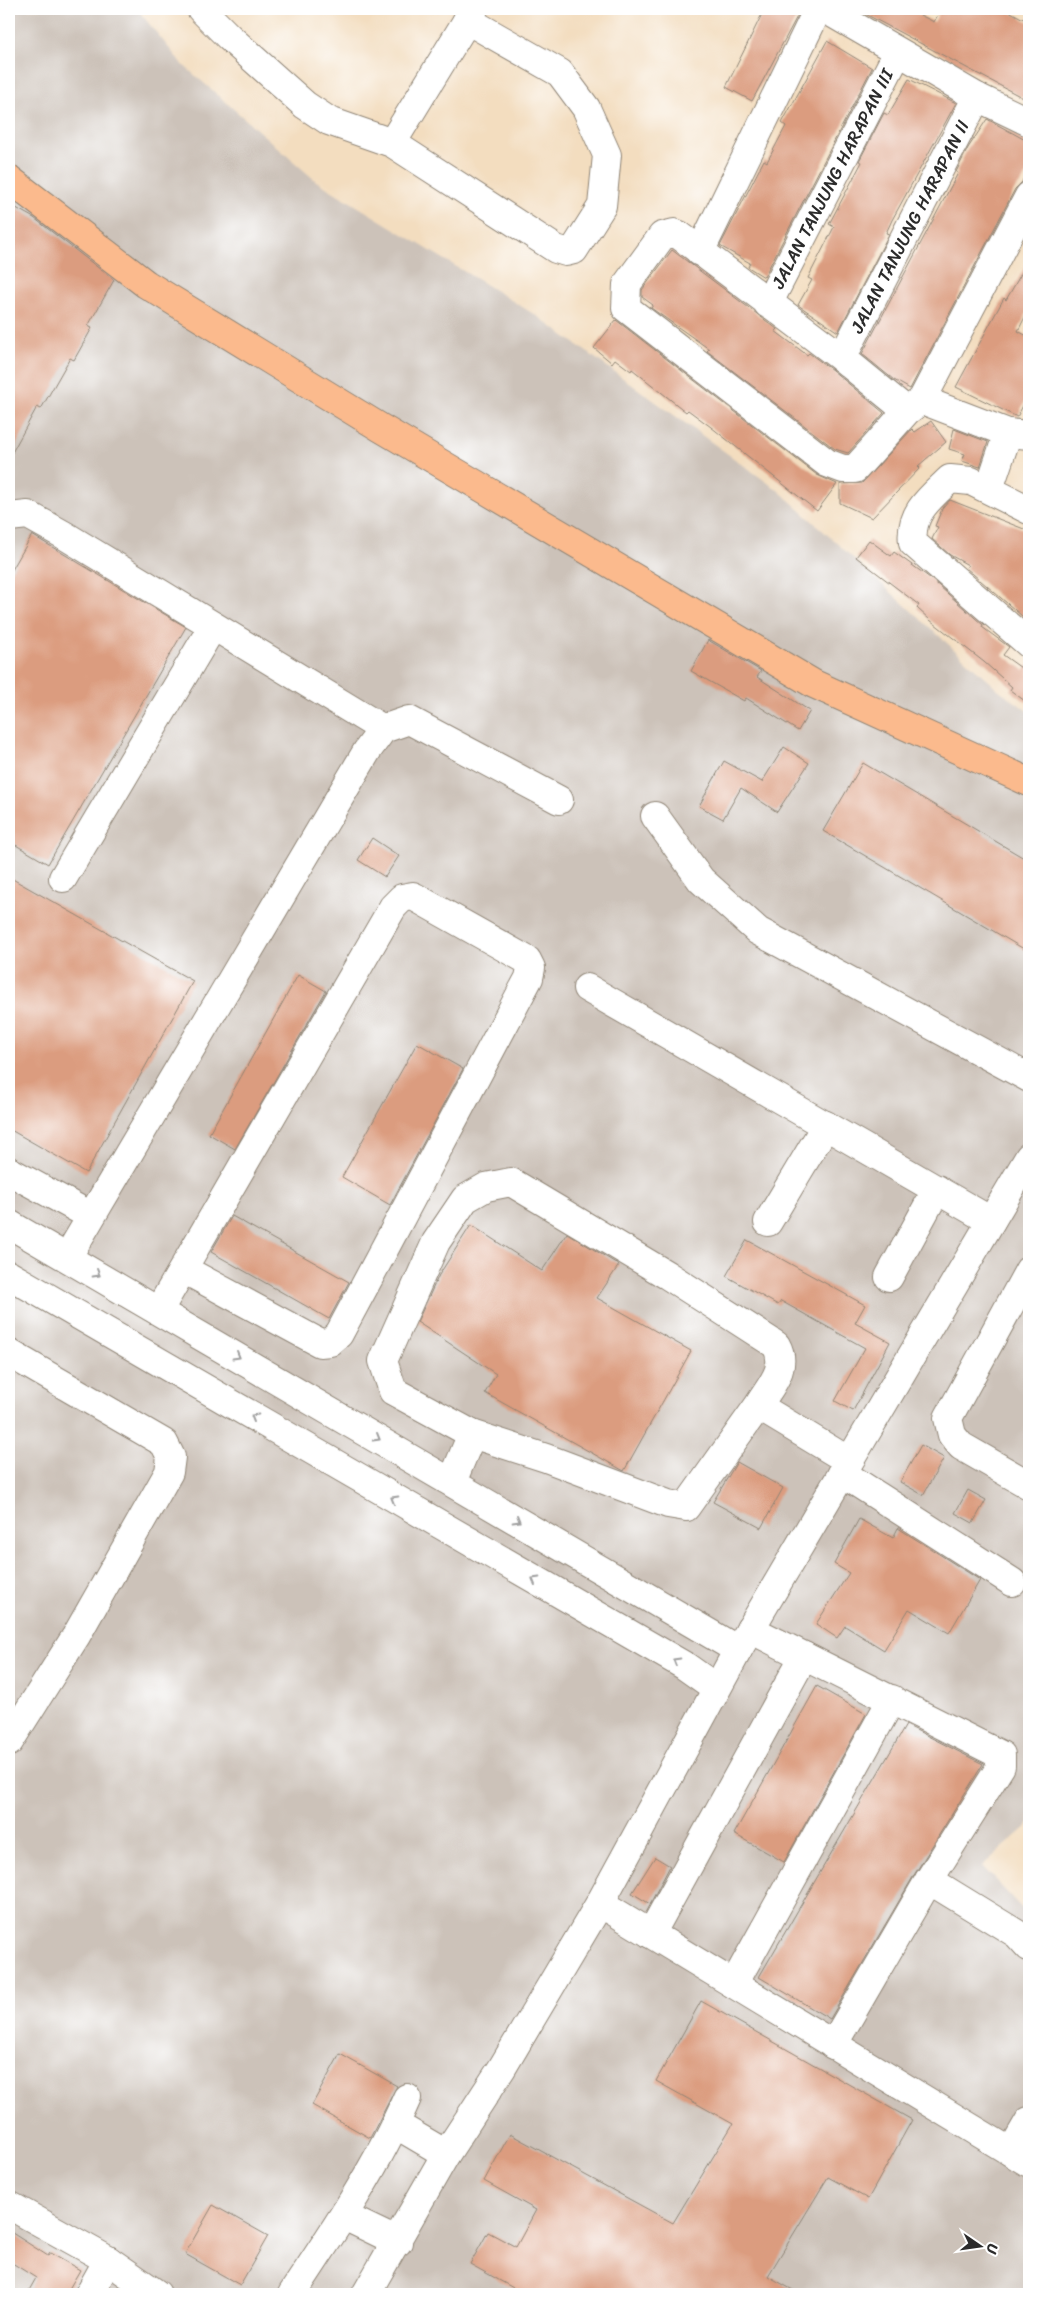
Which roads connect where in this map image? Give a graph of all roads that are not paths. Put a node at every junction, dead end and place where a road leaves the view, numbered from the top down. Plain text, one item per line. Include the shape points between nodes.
1 (202, 9) edge
2 (818, 9) edge
3 (825, 9) edge
4 (470, 14) edge
5 (898, 52) junction
6 (977, 97) junction
7 (1029, 122) edge
8 (392, 143) junction
9 (9, 179) edge
10 (1029, 196) edge
11 (700, 252) junction
12 (768, 304) junction
13 (842, 358) junction
14 (914, 406) junction
15 (1018, 434) edge
16 (990, 489) junction
17 (1029, 510) edge
18 (9, 517) edge
19 (213, 626) junction
20 (1029, 644) edge
21 (383, 729) junction
22 (1029, 782) edge
23 (559, 800) dead end
24 (656, 816) dead end
25 (63, 878) dead end
26 (587, 988) dead end
27 (1029, 1078) edge
28 (826, 1125) junction
29 (1029, 1157) edge
30 (9, 1171) edge
31 (937, 1189) junction
32 (92, 1216) junction
33 (991, 1221) junction
34 (768, 1222) dead end
35 (9, 1224) edge
36 (68, 1256) junction
37 (183, 1269) junction
38 (1029, 1270) edge
39 (889, 1277) dead end
40 (11, 1282) edge
41 (159, 1310) junction
42 (9, 1353) edge
43 (758, 1406) junction
44 (472, 1434) junction
45 (845, 1467) junction
46 (452, 1482) junction
47 (1029, 1485) edge
48 (1012, 1582) dead end
49 (744, 1639) junction
50 (804, 1656) junction
51 (716, 1688) junction
52 (892, 1699) junction
53 (9, 1742) edge
54 (929, 1880) junction
55 (600, 1903) junction
56 (651, 1934) junction
57 (1029, 1947) edge
58 (734, 1984) junction
59 (833, 2044) junction
60 (407, 2098) dead end
61 (1029, 2121) edge
62 (396, 2124) junction
63 (446, 2154) junction
64 (1020, 2158) edge
65 (9, 2204) edge
66 (344, 2216) junction
67 (398, 2242) junction
68 (108, 2260) junction
69 (89, 2294) edge
70 (157, 2294) edge
71 (292, 2294) edge
72 (366, 2294) edge

1 - 8 street via 305,105 329,121
2 - 11 street
3 - 5 street
4 - 8 street
4 - 8 street via 560,73 586,108 607,154 602,206 574,250 556,249
5 - 6 street
5 - 12 street, JALAN TANJUNG HARAPAN III
6 - 7 street
6 - 13 street, JALAN TANJUNG HARAPAN II
9 - 22 main road via 146,284 398,438 814,684
10 - 14 street
11 - 12 street
11 - 14 street via 674,233 662,236 627,284 626,308 835,467 856,469
12 - 13 street
13 - 14 street
14 - 15 street
15 - 16 street
16 - 17 street
16 - 20 street via 971,481 950,479 920,507 913,525 913,543
18 - 19 street via 28,515
19 - 21 street
19 - 25 street
21 - 23 street via 409,720
21 - 32 street
24 - 27 street via 701,880 758,931
26 - 28 street
28 - 31 street
28 - 34 street
29 - 33 street
30 - 32 street
31 - 33 street
31 - 39 street
32 - 36 street
33 - 45 street
35 - 36 street
36 -> 41 street
37 - 37 street via 320,1342 330,1342 339,1334 529,978 531,968 526,960 413,896 402,898 393,907
37 - 41 street
38 - 47 street via 948,1418 952,1435 961,1446
51 -> 40 street via 668,1656
41 -> 46 street
42 - 53 street via 164,1443 171,1458 169,1472 76,1636
43 - 44 street via 686,1507 668,1504
43 - 44 street via 782,1366 782,1354 776,1345 512,1182 486,1187 465,1199 436,1242 383,1360 393,1392
43 - 45 street
44 - 46 street
45 - 48 street
45 - 49 street
46 -> 49 street
49 - 50 street
49 - 51 street
50 - 52 street
50 - 56 street
51 - 55 street
52 - 54 street via 1001,1755 1001,1766
52 - 58 street
54 - 57 street via 1017,1934
54 - 59 street
55 - 56 street
55 - 63 street via 502,2068
56 - 58 street
58 - 59 street
59 - 64 street
60 - 62 street
61 - 64 street
62 - 63 street
62 - 66 street
63 - 67 street
65 - 68 street
66 - 67 street
66 - 71 street
67 - 72 street
68 - 69 street
68 - 70 street

